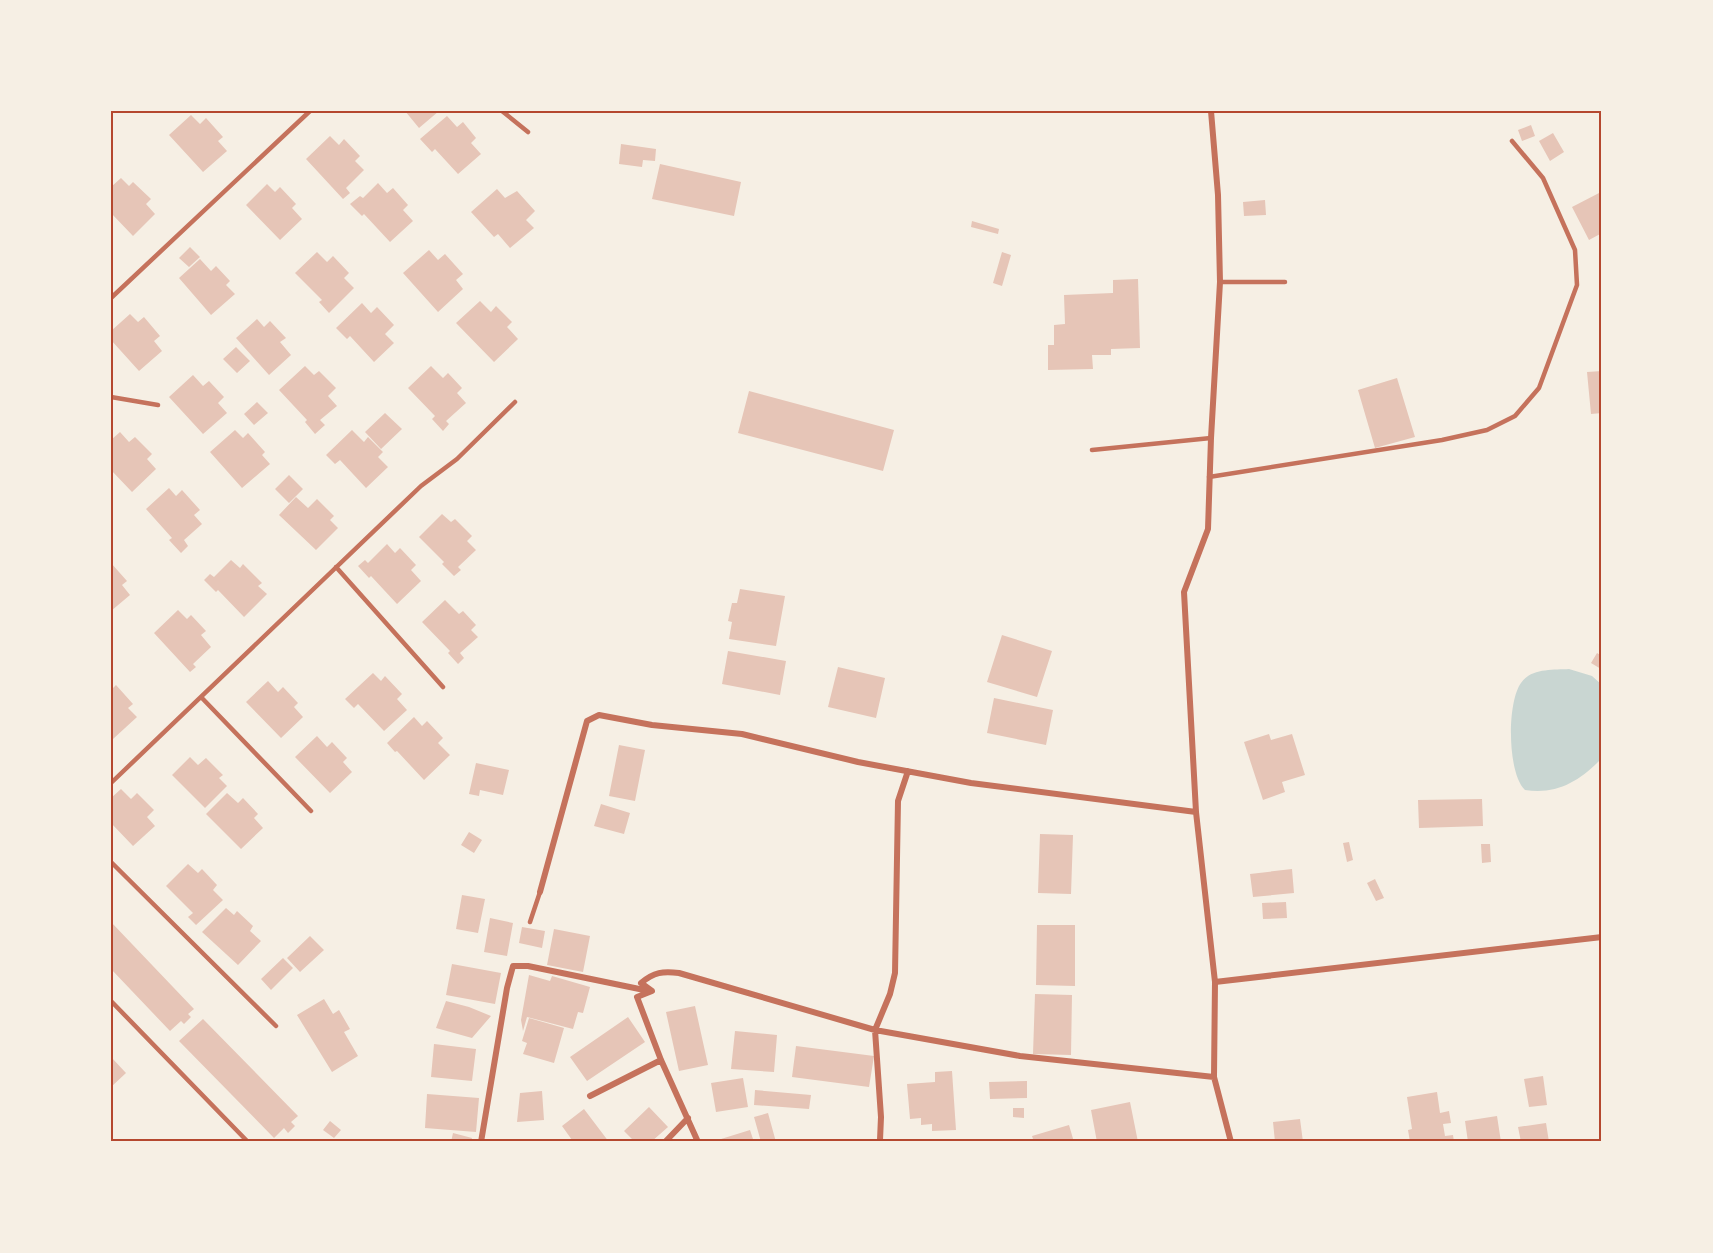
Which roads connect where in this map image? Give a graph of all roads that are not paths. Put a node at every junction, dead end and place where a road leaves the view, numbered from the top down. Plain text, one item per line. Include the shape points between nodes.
1 (310, 111) edge
2 (502, 111) edge
3 (1211, 111) edge
4 (528, 132) dead end
5 (1512, 141) dead end
6 (1220, 282) junction
7 (1285, 282) dead end
8 (111, 298) edge
9 (111, 397) edge
10 (515, 402) dead end
11 (158, 405) dead end
12 (1210, 438) junction
13 (1092, 450) dead end
14 (1209, 477) junction
15 (336, 567) junction
16 (444, 687) dead end
17 (201, 697) junction
18 (908, 771) junction
19 (111, 783) edge
20 (311, 811) dead end
21 (1197, 812) junction
22 (111, 862) edge
23 (540, 892) joint
24 (530, 922) dead end
25 (1602, 937) edge
26 (1215, 982) junction
27 (652, 991) junction
28 (111, 1001) edge
29 (276, 1026) dead end
30 (875, 1030) junction
31 (661, 1060) junction
32 (1214, 1077) junction
33 (590, 1096) dead end
34 (688, 1118) junction
35 (880, 1140) dead end
36 (248, 1142) edge
37 (481, 1142) edge
38 (665, 1142) edge
39 (698, 1142) edge
40 (1232, 1142) edge

1 - 8 lane
2 - 4 lane
3 - 6 street
5 - 14 lane via 1544,178 1575,250 1577,285 1539,388 1515,416 1486,430 1442,440
6 - 7 lane
6 - 12 street
9 - 11 lane
10 - 15 lane
12 - 13 lane
12 - 14 street
14 - 21 street via 1208,529 1184,592
15 - 16 lane
15 - 17 lane
17 - 19 lane
17 - 20 lane
18 - 21 street via 971,783
18 - 23 street via 742,734 599,715 587,721
18 - 30 street via 898,801 895,973
21 - 26 street
22 - 29 lane
23 - 24 lane
25 - 26 street
26 - 32 street
27 - 30 street via 641,983 652,974 679,973
27 - 31 street via 637,997
27 - 37 street via 513,966
28 - 36 lane
30 - 32 street via 1020,1056
30 - 35 street
31 - 33 street
31 - 34 street
32 - 40 street
34 - 38 street
34 - 39 street

